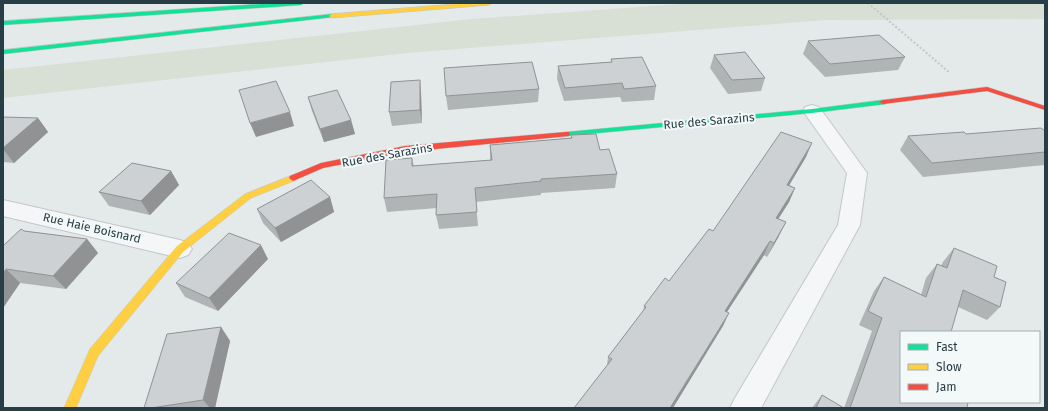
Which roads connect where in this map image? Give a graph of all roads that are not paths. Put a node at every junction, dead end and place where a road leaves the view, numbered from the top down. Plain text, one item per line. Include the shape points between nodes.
1 (301, 3) edge
2 (489, 3) edge
3 (3, 23) edge
4 (3, 52) edge
5 (1045, 108) edge
6 (812, 111) junction
7 (3, 208) edge
8 (180, 249) junction
9 (70, 408) edge
10 (745, 408) edge

1 - 3 main road
2 - 4 main road via 354,14
5 - 6 main road, Rue des Sarazins via 988,89
6 - 8 main road, Rue des Sarazins via 405,149 321,166 248,196
6 - 10 street via 857,173 849,225
7 - 8 street, Rue Haie Boisnard
8 - 9 main road, Rue des Sarazins via 94,353

